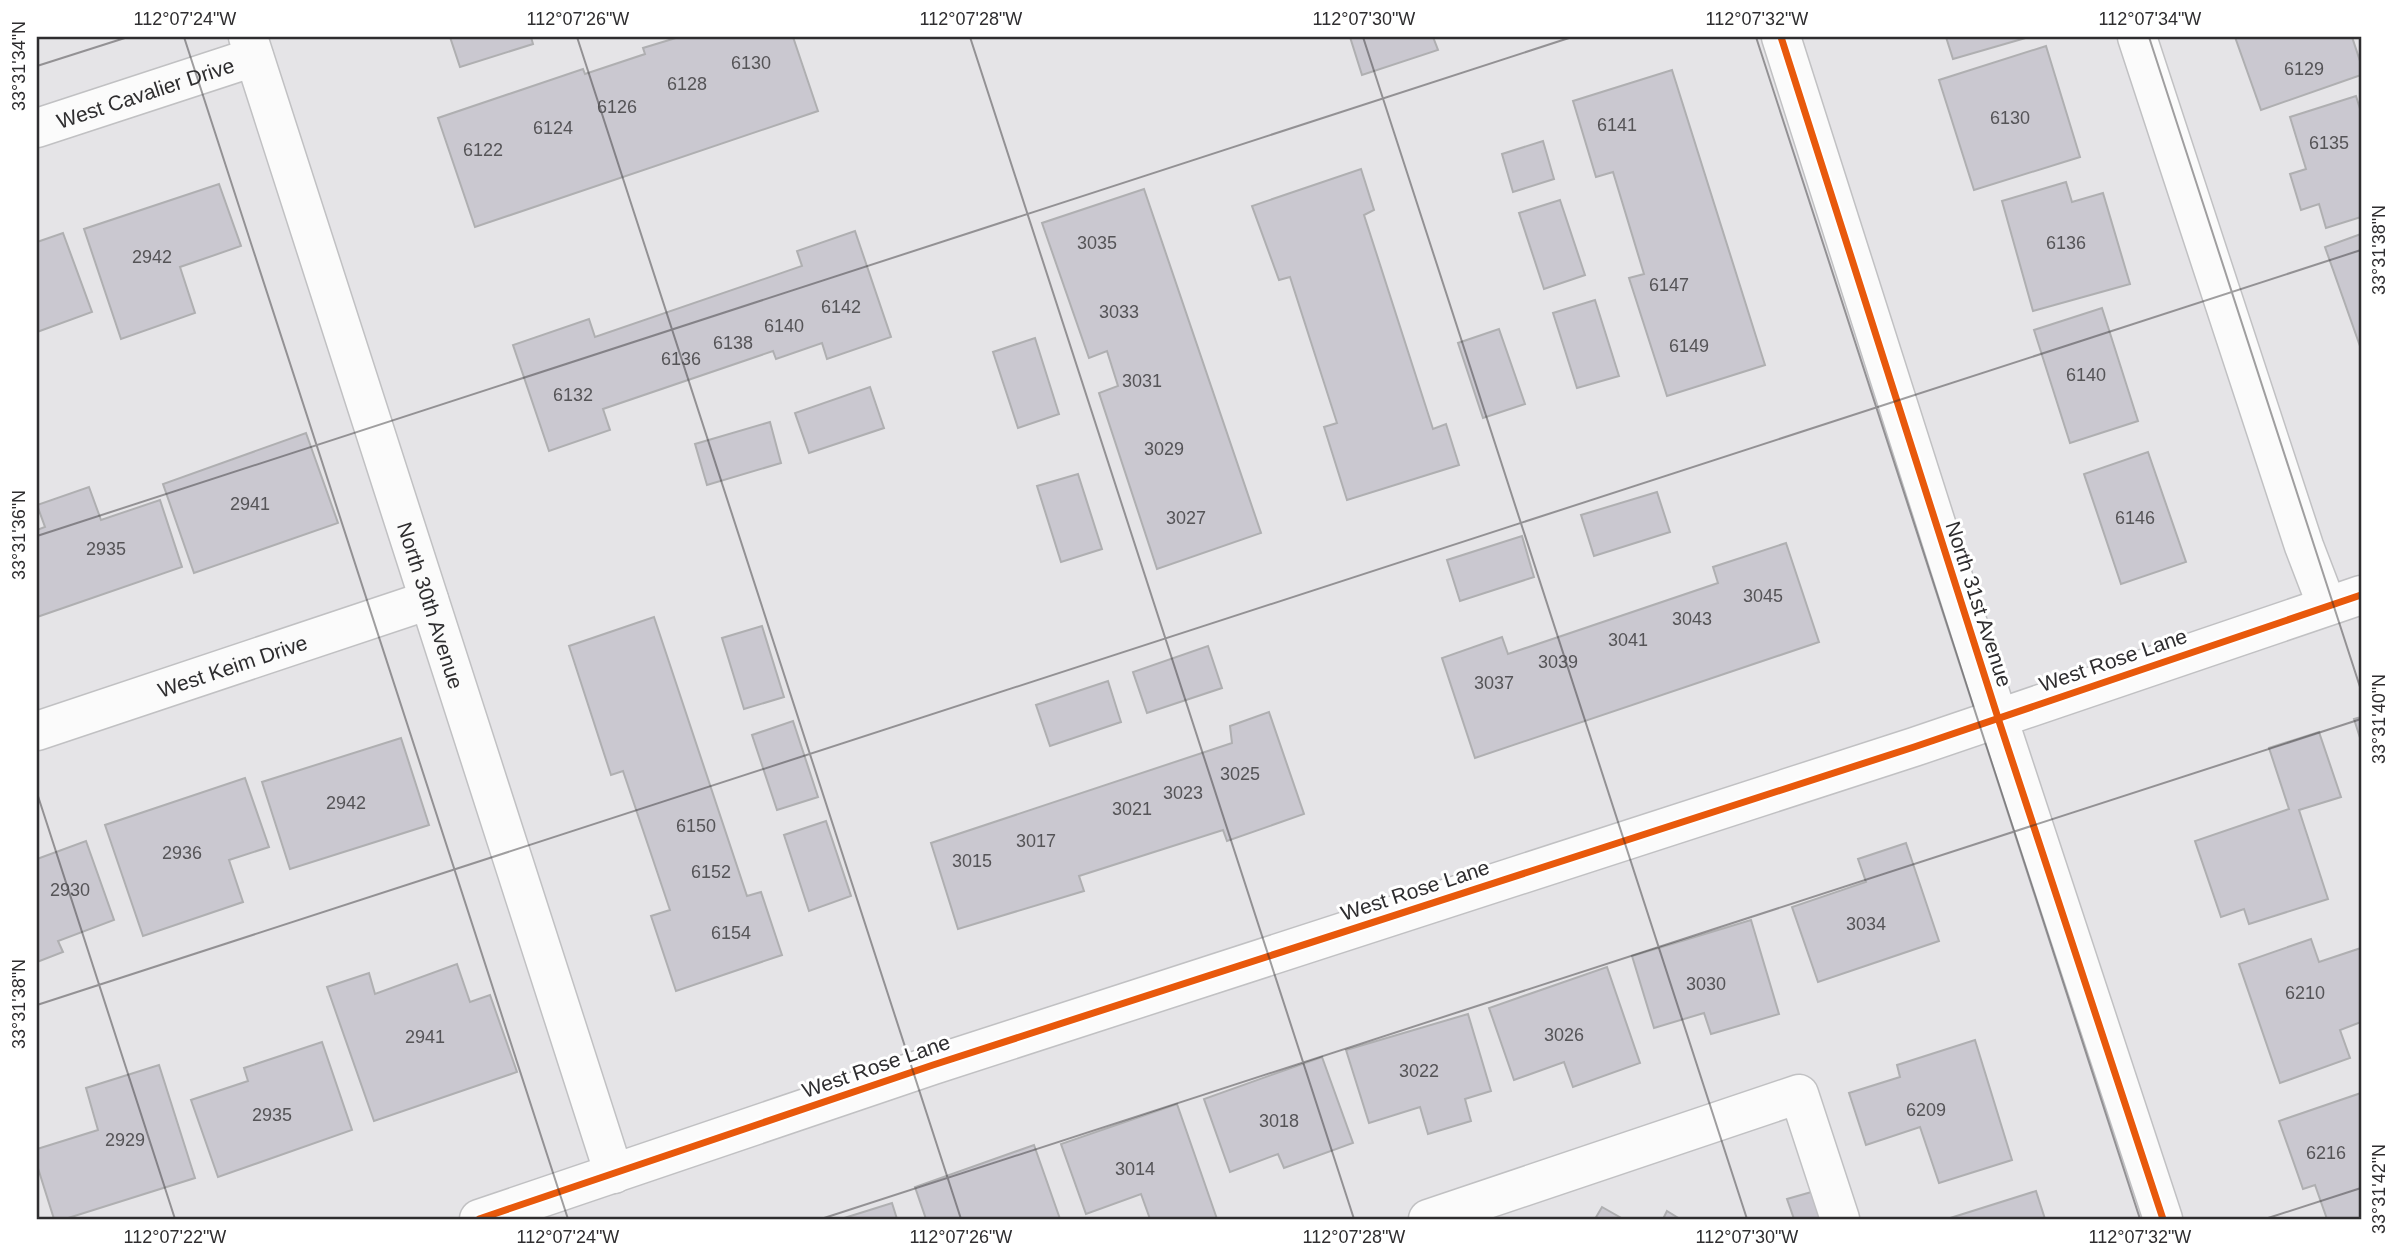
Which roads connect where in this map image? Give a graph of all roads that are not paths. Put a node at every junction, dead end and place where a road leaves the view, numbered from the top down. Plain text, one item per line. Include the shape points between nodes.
1 (1781, 37) edge
2 (2137, 37) edge
3 (251, 47) edge
4 (37, 128) edge
5 (429, 600) junction
6 (2344, 600) edge
7 (1997, 718) junction
8 (37, 732) edge
9 (614, 1174) junction
10 (479, 1219) edge
11 (1428, 1219) edge
12 (1840, 1219) edge
13 (2163, 1219) edge

1 - 7 street, North 31st Avenue
2 - 6 street via 2304,546
3 - 4 street, West Cavalier Drive
3 - 5 street, North 30th Avenue
5 - 8 street, West Keim Drive
5 - 9 street, North 30th Avenue
6 - 7 street, West Rose Lane
7 - 9 street, West Rose Lane via 933,1065
7 - 13 street, North 31st Avenue
9 - 10 street, West Rose Lane
11 - 12 street via 1799,1094

